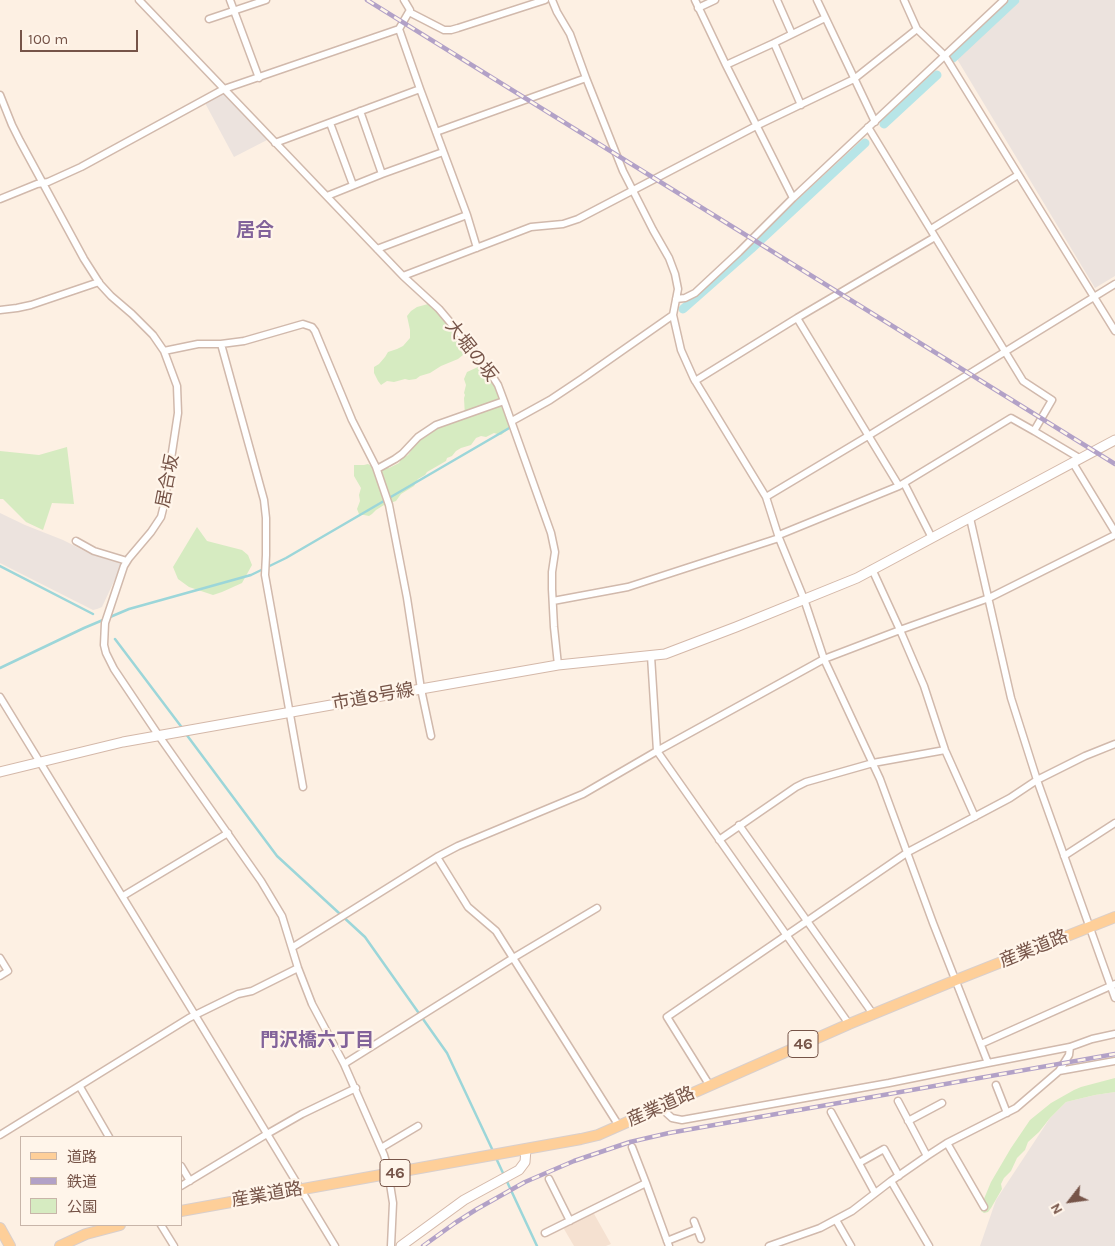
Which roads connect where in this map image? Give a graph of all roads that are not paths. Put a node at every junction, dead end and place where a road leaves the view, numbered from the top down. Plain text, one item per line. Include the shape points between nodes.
1 (140, 0) edge
2 (230, 0) edge
3 (266, 0) edge
4 (404, 0) edge
5 (545, 0) edge
6 (552, 0) edge
7 (694, 0) edge
8 (715, 0) edge
9 (777, 0) edge
10 (817, 0) edge
11 (904, 0) edge
12 (1004, 0) edge
13 (698, 8) junction
14 (234, 11) junction
15 (409, 12) junction
16 (825, 18) junction
17 (209, 19) dead end
18 (399, 28) junction
19 (917, 29) junction
20 (792, 34) junction
21 (774, 43) junction
22 (945, 56) junction
23 (726, 65) junction
24 (259, 78) junction
25 (586, 78) junction
26 (854, 80) junction
27 (224, 89) junction
28 (420, 89) junction
29 (0, 95) edge
30 (802, 105) junction
31 (360, 111) junction
32 (875, 122) junction
33 (330, 123) junction
34 (756, 126) junction
35 (868, 127) junction
36 (436, 132) junction
37 (275, 143) junction
38 (443, 152) junction
39 (382, 174) junction
40 (1018, 174) junction
41 (43, 183) junction
42 (352, 185) junction
43 (633, 191) junction
44 (327, 196) junction
45 (794, 198) junction
46 (0, 199) edge
47 (467, 215) junction
48 (931, 229) junction
49 (935, 236) junction
50 (477, 248) junction
51 (377, 249) junction
52 (403, 276) junction
53 (99, 282) junction
54 (1115, 284) edge
55 (1094, 297) junction
56 (676, 300) junction
57 (0, 310) edge
58 (673, 315) junction
59 (797, 318) junction
60 (1115, 331) edge
61 (221, 344) junction
62 (164, 351) junction
63 (1005, 351) junction
64 (695, 381) junction
65 (504, 401) junction
66 (512, 421) junction
67 (1034, 431) junction
68 (868, 436) junction
69 (1115, 440) edge
70 (1077, 461) junction
71 (377, 469) junction
72 (902, 485) junction
73 (766, 497) junction
74 (970, 518) junction
75 (1115, 533) edge
76 (779, 537) junction
77 (932, 538) junction
78 (76, 541) dead end
79 (126, 564) junction
80 (872, 569) junction
81 (989, 598) junction
82 (804, 600) junction
83 (553, 601) junction
84 (900, 630) junction
85 (651, 656) junction
86 (824, 659) junction
87 (558, 665) junction
88 (421, 688) junction
89 (0, 697) edge
90 (289, 713) junction
91 (158, 736) junction
92 (431, 736) dead end
93 (1115, 744) edge
94 (946, 750) junction
95 (657, 751) junction
96 (41, 763) junction
97 (873, 764) junction
98 (0, 772) edge
99 (1037, 780) junction
100 (303, 787) dead end
101 (976, 817) junction
102 (1115, 822) edge
103 (740, 826) junction
104 (228, 833) junction
105 (719, 840) junction
106 (908, 852) junction
107 (1064, 856) junction
108 (438, 857) junction
109 (123, 896) junction
110 (598, 908) dead end
111 (1115, 916) edge
112 (807, 921) junction
113 (1089, 927) junction
114 (786, 935) junction
115 (292, 947) junction
116 (0, 958) edge
117 (513, 958) junction
118 (298, 968) junction
119 (0, 976) edge
120 (956, 980) junction
121 (1113, 984) edge
122 (1115, 998) edge
123 (873, 1014) junction
124 (195, 1015) junction
125 (848, 1024) junction
126 (1115, 1034) edge
127 (981, 1044) junction
128 (1070, 1047) junction
129 (1115, 1061) edge
130 (988, 1063) junction
131 (344, 1064) junction
132 (1059, 1071) junction
133 (996, 1085) dead end
134 (710, 1086) junction
135 (80, 1087) junction
136 (356, 1088) junction
137 (898, 1101) dead end
138 (942, 1103) dead end
139 (661, 1108) junction
140 (831, 1112) dead end
141 (1007, 1113) junction
142 (908, 1121) junction
143 (418, 1126) dead end
144 (619, 1126) junction
145 (267, 1134) junction
146 (0, 1136) edge
147 (109, 1136) edge
148 (947, 1143) junction
149 (632, 1147) dead end
150 (381, 1148) junction
151 (526, 1149) junction
152 (926, 1156) junction
153 (859, 1163) junction
154 (182, 1168) edge
155 (389, 1174) junction
156 (899, 1176) junction
157 (549, 1179) dead end
158 (190, 1181) junction
159 (892, 1181) junction
160 (646, 1183) junction
161 (182, 1185) edge
162 (300, 1189) junction
163 (875, 1194) junction
164 (984, 1207) dead end
165 (182, 1211) edge
166 (836, 1220) junction
167 (570, 1221) junction
168 (694, 1221) dead end
169 (115, 1226) edge
170 (117, 1226) edge
171 (162, 1226) edge
172 (0, 1228) edge
173 (697, 1229) junction
174 (545, 1233) dead end
175 (701, 1238) dead end
176 (668, 1243) edge
177 (10, 1246) edge
178 (60, 1246) edge
179 (77, 1246) edge
180 (174, 1246) edge
181 (335, 1246) edge
182 (391, 1246) edge
183 (401, 1246) edge
184 (769, 1246) edge
185 (851, 1246) edge
186 (929, 1246) edge

1 - 27 street, 大堀の坂
2 - 14 street
3 - 14 street
4 - 15 street
5 - 15 street via 451,30 444,30
6 - 25 street via 570,34
7 - 13 street
8 - 13 street
9 - 20 street
10 - 16 street
11 - 19 street
12 - 22 street
13 - 23 street
14 - 17 street
14 - 24 street
15 - 18 street
16 - 20 street
16 - 26 street
18 - 24 street
18 - 28 street
19 - 22 street
19 - 26 street
20 - 21 street
21 - 23 street
21 - 30 street
22 - 32 street
22 - 40 street
23 - 34 street
24 - 27 street
25 - 36 street
25 - 43 street
26 - 30 street
26 - 32 street
27 - 37 street, 大堀の坂
27 - 41 street via 81,167
28 - 31 street
28 - 36 street
29 - 41 street, 居合坂
30 - 34 street
31 - 33 street
31 - 39 street
32 - 35 street
33 - 37 street
33 - 42 street
34 - 43 street
34 - 45 street
35 - 45 street
35 - 48 street
36 - 38 street
37 - 44 street, 大堀の坂
38 - 39 street
38 - 47 street
39 - 42 street
40 - 48 street
40 - 55 street
41 - 46 street
41 - 53 street, 居合坂
42 - 44 street
43 - 50 street via 570,222 531,227
43 - 56 street via 669,258 678,288
44 - 51 street, 大堀の坂
45 - 56 street via 695,293
47 - 50 street
47 - 51 street
48 - 49 street
49 - 59 street
49 - 63 street
50 - 52 street
51 - 52 street, 大堀の坂
52 - 65 street, 大堀の坂 via 471,346 498,385
53 - 57 street via 31,305
53 - 62 street, 居合坂 via 143,324
54 - 55 street
55 - 60 street
55 - 63 street
56 - 58 street
58 - 64 street via 681,350
58 - 66 street via 550,400
59 - 64 street
59 - 68 street
61 - 62 street via 198,344
61 - 71 street via 244,341 303,324 312,327
61 - 90 street via 264,500 265,568
62 - 79 street, 居合坂 via 178,393 164,505 161,517
63 - 67 street via 1023,381 1052,400
63 - 68 street
64 - 73 street
65 - 66 street, 大堀の坂
65 - 71 street via 436,425 418,437 402,454
66 - 83 street, 大堀の坂 via 553,540
67 - 70 street
67 - 72 street via 1011,418
68 - 72 street
68 - 73 street
69 - 70 street, 市道8号線
70 - 74 street, 市道8号線
70 - 75 street
71 - 88 street via 387,499 407,598
72 - 76 street
72 - 77 street
73 - 76 street
74 - 77 street, 市道8号線
74 - 81 street
75 - 81 street
76 - 82 street
76 - 83 street via 628,587
77 - 80 street, 市道8号線
78 - 79 street
79 - 91 street via 107,614 104,645 110,662
80 - 82 street, 市道8号線
80 - 84 street
81 - 84 street
81 - 99 street via 1011,698
82 - 85 street, 市道8号線 via 665,654
82 - 86 street
83 - 87 street, 大堀の坂
84 - 86 street
84 - 94 street
85 - 87 street, 市道8号線
85 - 95 street
86 - 95 street
86 - 97 street
87 - 88 street, 市道8号線
88 - 90 street, 市道8号線
88 - 92 street
89 - 96 street
90 - 91 street, 市道8号線
90 - 100 street
91 - 96 street, 市道8号線
91 - 104 street
93 - 99 street
94 - 97 street
94 - 101 street
95 - 105 street
95 - 108 street via 576,798
96 - 98 street, 市道8号線
96 - 109 street
97 - 103 street via 796,786
97 - 106 street
99 - 101 street
99 - 107 street
101 - 106 street
102 - 107 street
103 - 105 street
103 - 112 street
104 - 109 street
104 - 115 street via 282,916
105 - 114 street
106 - 112 street
106 - 120 street
107 - 113 street
108 - 115 street
108 - 117 street via 468,907 496,931
109 - 124 street
110 - 117 street
111 - 113 main road, 産業道路 / 46
112 - 114 street
112 - 123 street
113 - 120 main road, 産業道路 / 46
113 - 121 street
114 - 125 street
114 - 134 street via 667,1017
115 - 118 street
116 - 119 street via 8,971
117 - 131 street
117 - 144 street
118 - 124 street
118 - 131 street via 312,1004
120 - 123 main road, 産業道路 / 46
120 - 127 street
121 - 122 street
121 - 127 street
123 - 125 main road, 産業道路 / 46
124 - 135 street
124 - 145 street
125 - 134 main road, 産業道路 / 46
126 - 128 street
127 - 130 street
128 - 130 street
128 - 132 street
129 - 132 street
130 - 139 street via 682,1120 672,1118
131 - 136 street
132 - 141 street
133 - 141 street
134 - 139 main road, 産業道路 / 46
135 - 146 street
135 - 147 street
136 - 145 street
136 - 150 street
137 - 142 street
138 - 142 street
139 - 144 main road, 産業道路 / 46
140 - 153 street
141 - 148 street
142 - 152 street
143 - 150 street
144 - 151 main road, 産業道路 / 46 via 598,1135
145 - 158 street
145 - 162 street
148 - 152 street
148 - 164 street
149 - 160 street
150 - 155 street
151 - 155 main road, 産業道路 / 46
151 - 183 street via 525,1162 519,1170 464,1200
152 - 156 street
153 - 156 street via 884,1149
153 - 163 street
154 - 158 street
155 - 162 main road, 産業道路 / 46
155 - 182 street via 393,1203
156 - 159 street
157 - 167 street
158 - 161 street
159 - 163 street
159 - 186 street
160 - 167 street
160 - 176 street
162 - 165 main road, 産業道路 / 46
162 - 181 street
163 - 166 street
166 - 184 street
166 - 185 street
167 - 174 street
168 - 173 street
169 - 178 main road
170 - 179 main road
171 - 180 street
172 - 177 main road
173 - 175 street
173 - 176 street

